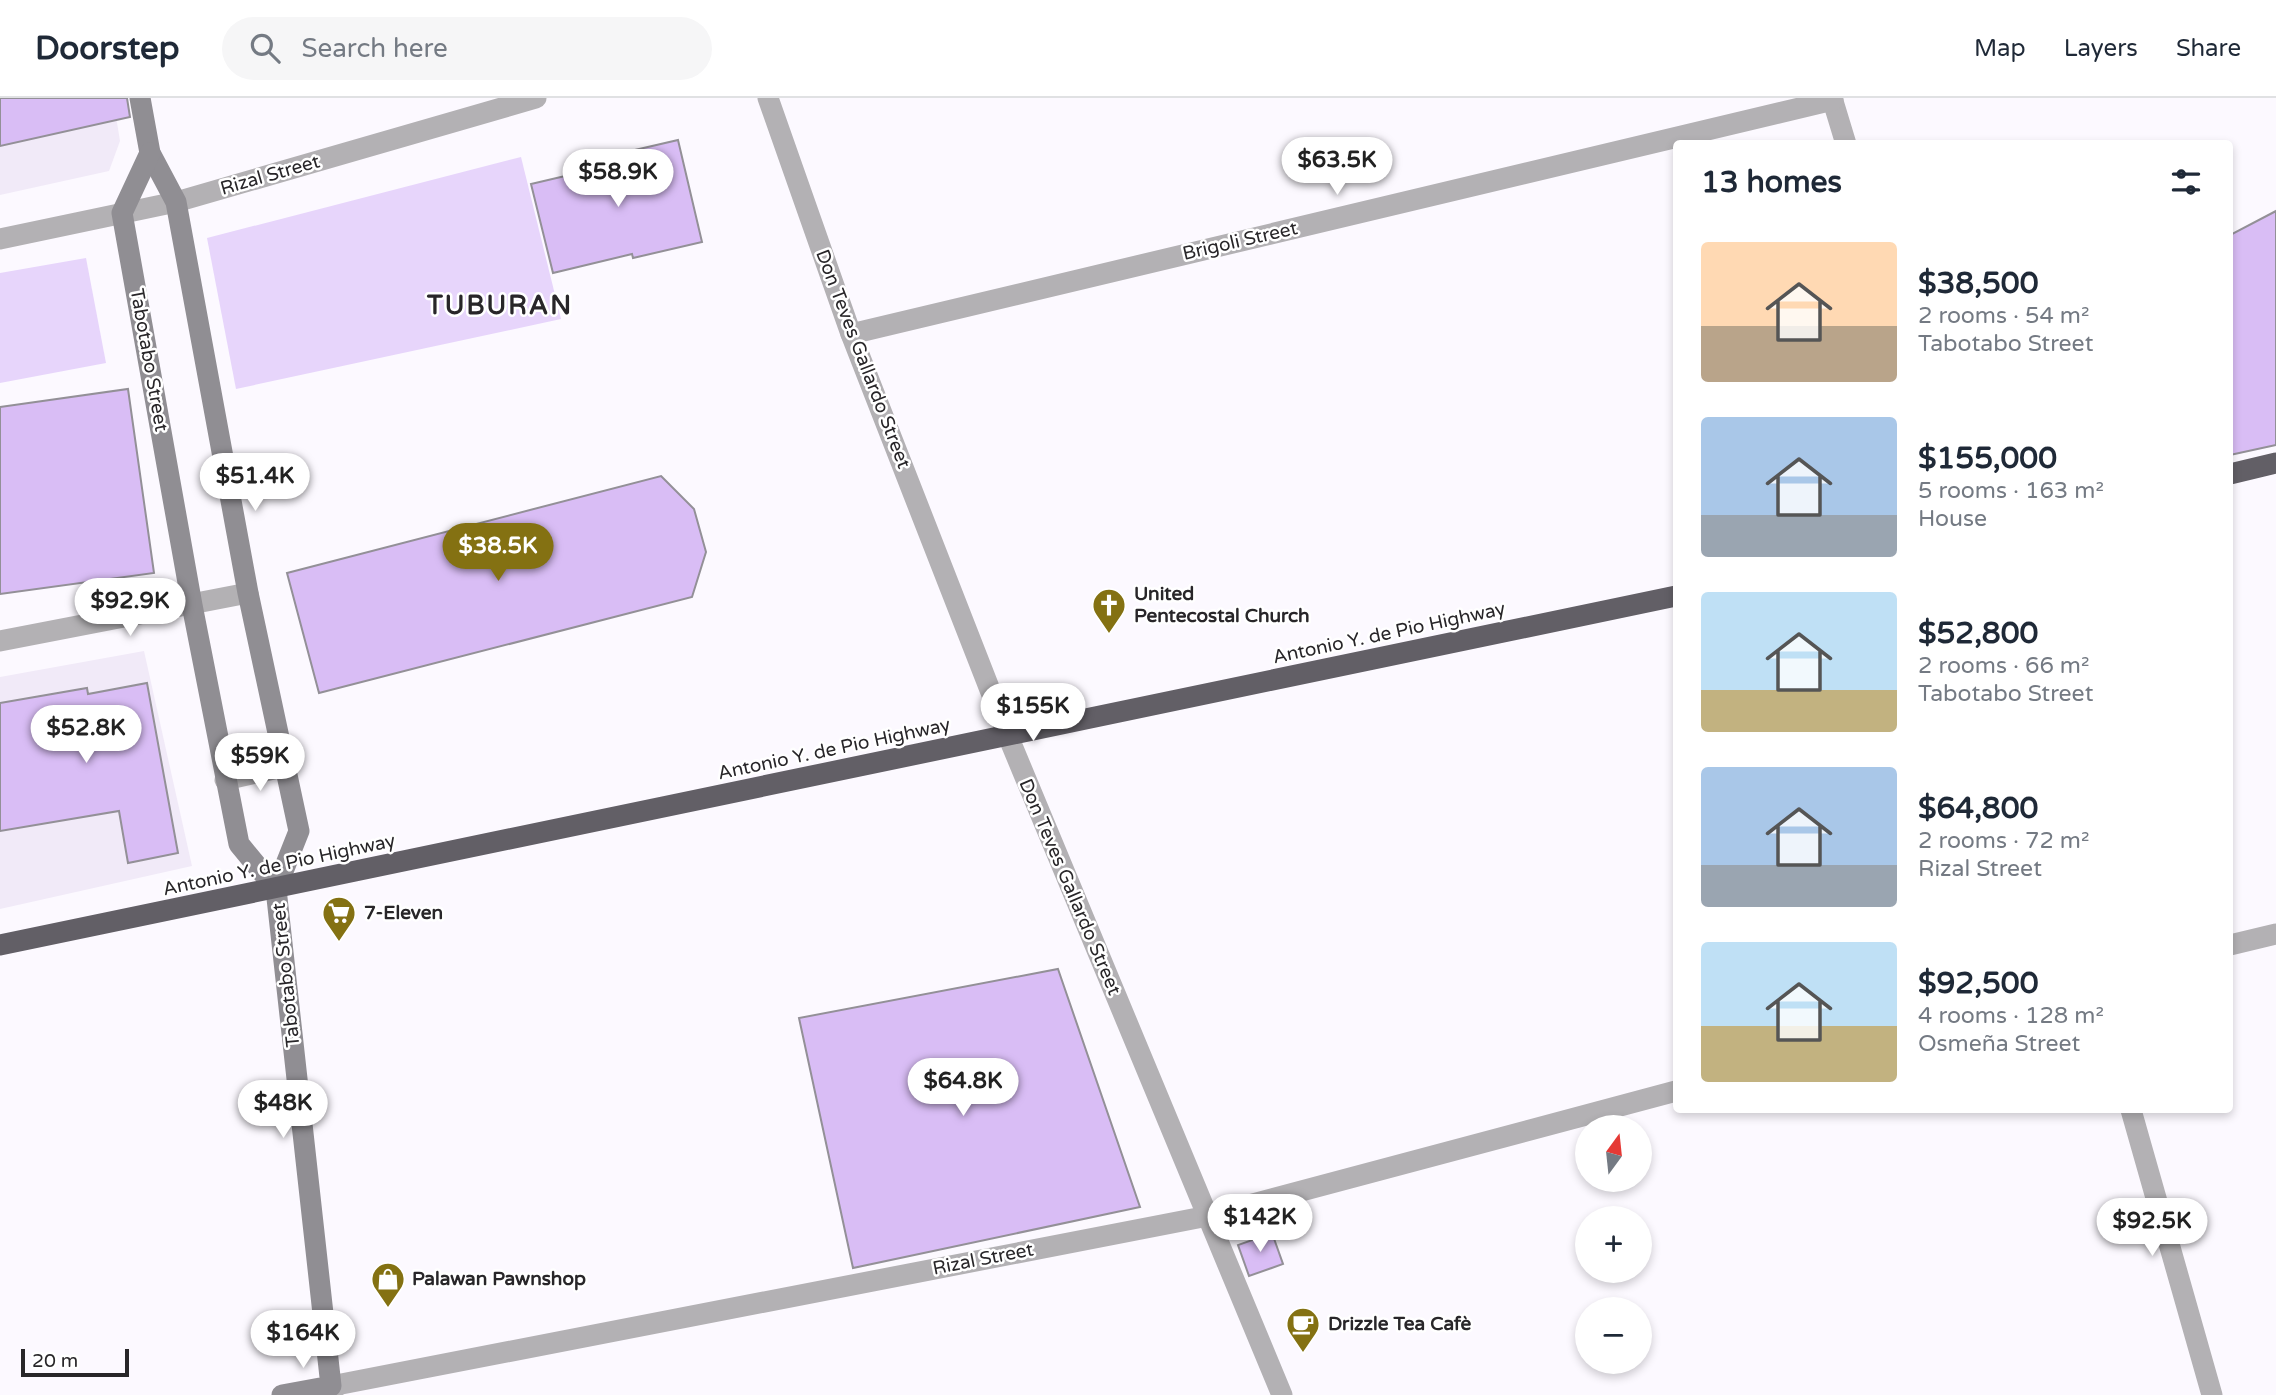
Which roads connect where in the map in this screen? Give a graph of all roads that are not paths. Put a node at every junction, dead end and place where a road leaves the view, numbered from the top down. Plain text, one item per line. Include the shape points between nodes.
1 (140, 98) edge
2 (536, 98) edge
3 (768, 98) edge
4 (1832, 99) edge
5 (1845, 140) edge
6 (150, 153) junction
7 (176, 202) junction
8 (122, 213) junction
9 (0, 239) edge
10 (851, 334) junction
11 (2276, 463) edge
12 (2233, 473) edge
13 (248, 593) junction
14 (1673, 597) edge
15 (192, 606) junction
16 (1, 639) edge
17 (1008, 736) junction
18 (286, 766) junction
19 (225, 780) junction
20 (276, 889) junction
21 (2276, 934) edge
22 (0, 945) edge
23 (2233, 945) edge
24 (1673, 1092) edge
25 (2132, 1113) edge
26 (1208, 1216) junction
27 (332, 1390) edge
28 (282, 1395) edge
29 (1282, 1395) edge
30 (2213, 1395) edge

1 - 6 street, Tabotabo Street
2 - 7 street, Rizal Street
3 - 10 street, Don Teves Gallardo Street
4 - 5 street
4 - 10 street, Brigoli Street
6 - 7 street, Tabotabo Street
6 - 8 street
7 - 8 street, Rizal Street
7 - 13 street, Tabotabo Street
8 - 9 street, Rizal Street
8 - 15 street, Tabotabo Street
10 - 17 street, Don Teves Gallardo Street
11 - 12 highway
13 - 15 street
13 - 18 street, Tabotabo Street
14 - 17 highway, Antonio Y. de Pio Highway
15 - 16 street
15 - 19 street, Tabotabo Street
17 - 20 highway, Antonio Y. de Pio Highway
17 - 26 street, Don Teves Gallardo Street
18 - 19 street
18 - 20 street, Tabotabo Street via 299,831
19 - 20 street, Tabotabo Street via 239,844
20 - 22 highway, Antonio Y. de Pio Highway
20 - 27 street, Tabotabo Street
21 - 23 street
24 - 26 street, Rizal Street
25 - 30 street
26 - 27 street, Rizal Street
26 - 29 street, Don Teves Gallardo Street
27 - 28 street, Rizal Street

